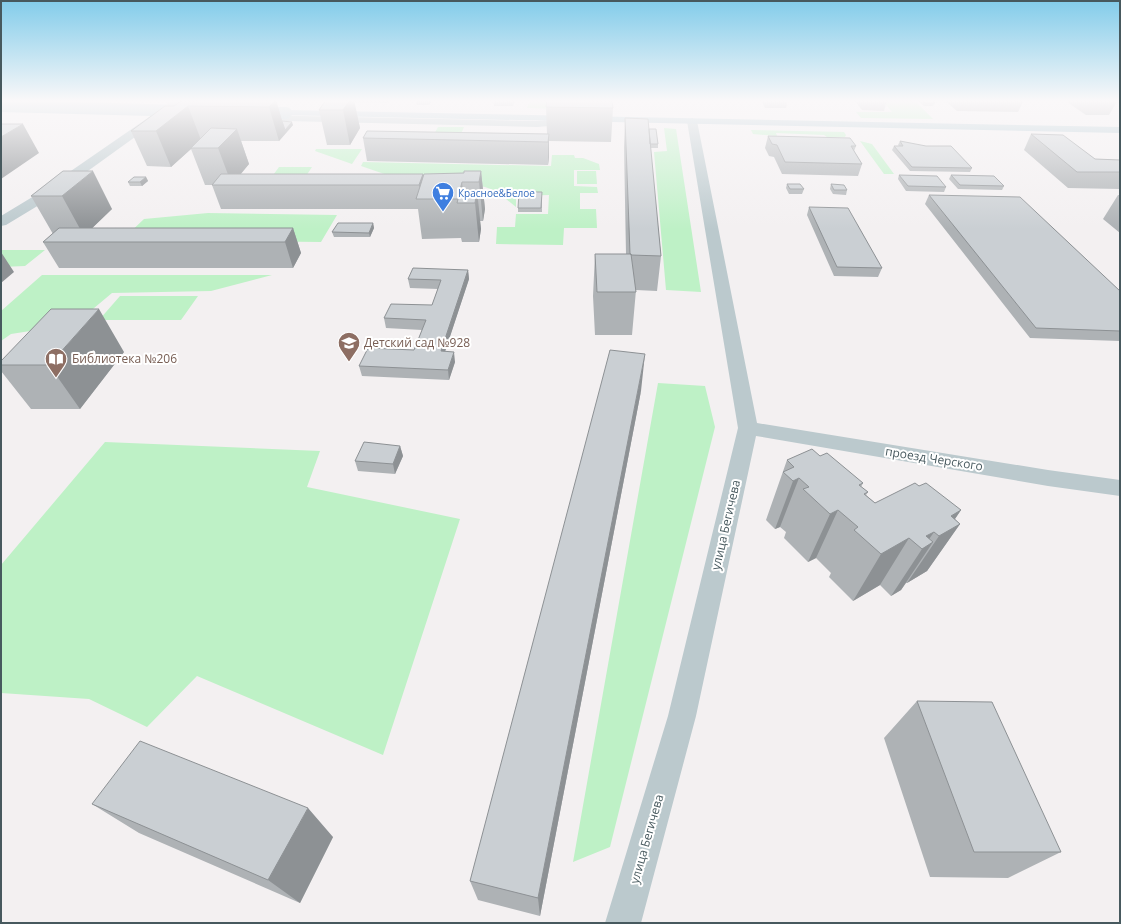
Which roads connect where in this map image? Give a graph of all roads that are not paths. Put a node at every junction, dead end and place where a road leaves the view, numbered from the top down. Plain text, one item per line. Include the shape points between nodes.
1 (119, 143) edge
2 (696, 143) edge
3 (1, 222) edge
4 (748, 428) junction
5 (1120, 488) edge
6 (624, 923) edge

1 - 3 street via 49,193
2 - 4 street, улица Бегичева
4 - 5 street, проезд Черского
4 - 6 street, улица Бегичева via 682,716

